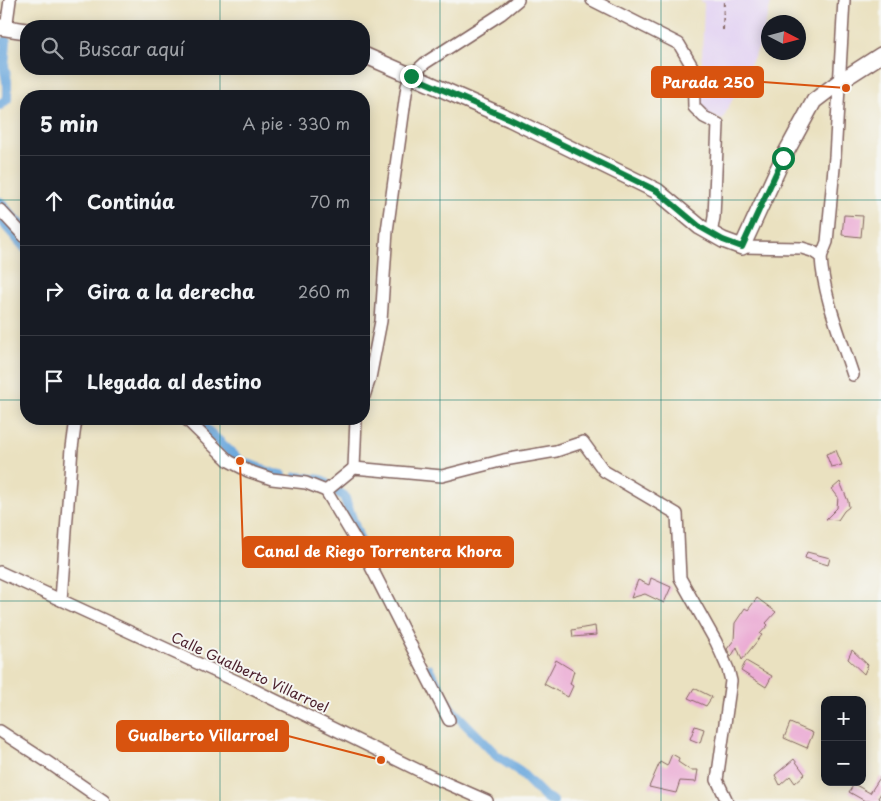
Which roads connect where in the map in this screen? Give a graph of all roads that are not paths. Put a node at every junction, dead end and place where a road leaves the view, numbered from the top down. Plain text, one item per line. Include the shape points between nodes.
1 (10, 0) edge
2 (518, 0) edge
3 (592, 0) edge
4 (844, 0) edge
5 (3, 28) edge
6 (20, 30) edge
7 (881, 55) edge
8 (370, 58) edge
9 (411, 76) junction
10 (839, 82) junction
11 (0, 210) edge
12 (20, 232) edge
13 (711, 234) junction
14 (742, 247) junction
15 (821, 257) junction
16 (853, 374) dead end
17 (370, 378) edge
18 (75, 425) edge
19 (192, 425) edge
20 (356, 425) edge
21 (354, 468) junction
22 (326, 491) junction
23 (0, 572) edge
24 (61, 600) junction
25 (449, 720) dead end
26 (0, 731) edge
27 (104, 801) edge
28 (487, 801) edge
29 (727, 801) edge

1 - 5 street
2 - 9 street
3 - 13 street via 679,44 693,68 694,107 718,124
4 - 10 street
5 - 6 main road
7 - 10 main road
8 - 9 main road
9 - 13 main road via 510,119 657,191
9 - 17 street via 398,140 381,321
10 - 14 main road via 814,101 783,158
10 - 15 street via 827,242
11 - 12 street
13 - 14 main road
14 - 15 street via 802,248
15 - 16 street via 829,303
18 - 24 street
19 - 22 street via 229,462 272,479 306,483
20 - 21 street
21 - 22 street
21 - 29 street via 442,476 583,442 604,471 677,514 680,578 716,642 731,681 717,780
22 - 25 street via 368,561
23 - 24 street, Calle Gualberto Villarroel
24 - 28 street, Calle Gualberto Villarroel
26 - 27 street

